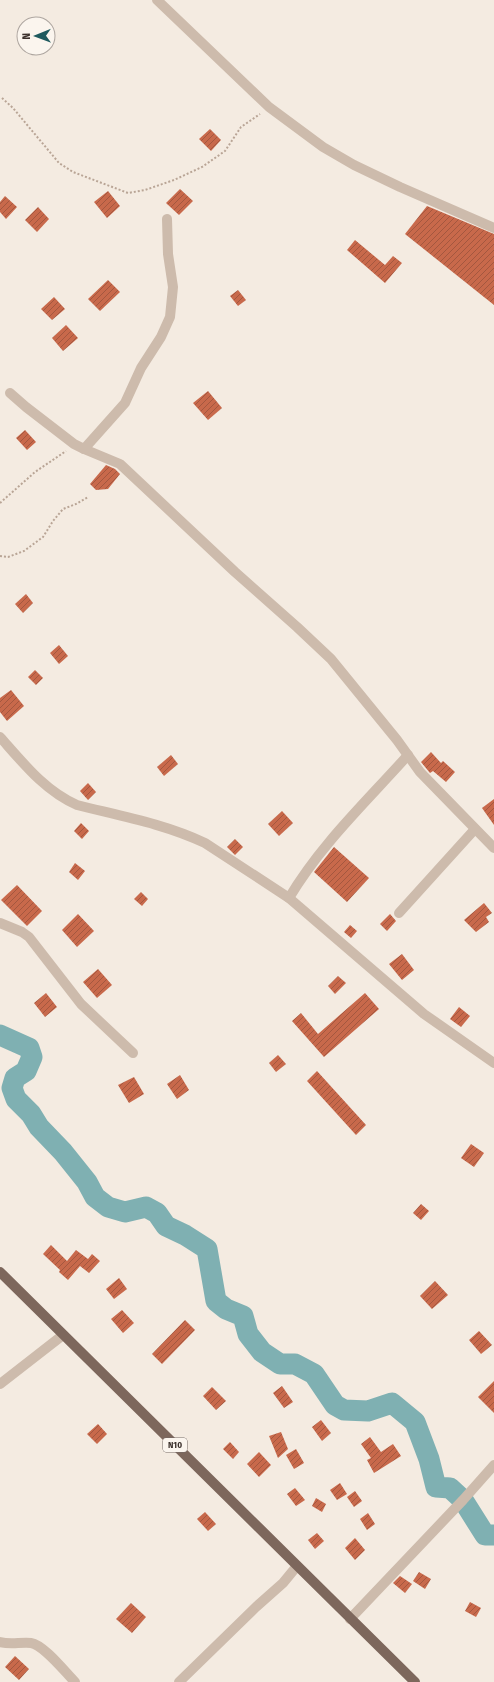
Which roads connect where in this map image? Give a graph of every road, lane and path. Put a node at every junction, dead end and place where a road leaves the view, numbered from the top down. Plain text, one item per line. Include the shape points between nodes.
1 (157, 0) edge
2 (2, 98) dead end
3 (269, 107) junction
4 (167, 219) dead end
5 (494, 228) edge
6 (10, 393) dead end
7 (74, 444) junction
8 (84, 449) junction
9 (88, 497) dead end
10 (0, 503) edge
11 (0, 556) edge
12 (0, 737) edge
13 (408, 755) junction
14 (475, 829) junction
15 (494, 848) edge
16 (289, 898) junction
17 (400, 913) dead end
18 (0, 923) edge
19 (133, 1053) dead end
20 (494, 1064) edge
21 (0, 1272) edge
22 (64, 1335) junction
23 (0, 1384) edge
24 (494, 1465) edge
25 (297, 1566) junction
26 (350, 1619) junction
27 (0, 1642) edge
28 (75, 1682) edge
29 (179, 1682) edge
30 (415, 1682) edge

1 - 3 street
2 - 3 path via 59,163 73,172 128,193 174,180 202,167 225,151 241,127
3 - 5 street via 323,147 354,165
4 - 8 street via 168,254 173,287 170,317 161,337 141,368 125,403
6 - 7 street
7 - 8 street
7 - 10 path via 35,472
8 - 13 street via 120,464 235,572 297,626 331,659
9 - 11 path via 63,509 43,538 24,552 8,557
12 - 16 street via 46,786 64,800 171,828 194,837
13 - 14 street via 420,772
13 - 16 street via 328,843 304,873
14 - 15 street
14 - 17 street
16 - 20 street via 424,1014
18 - 19 street via 29,937 81,1004
21 - 22 main road, N10
22 - 23 street
22 - 25 main road, N10
24 - 26 street
25 - 26 main road, N10
25 - 29 street via 283,1583
26 - 30 main road, N10
27 - 28 street via 32,1643 41,1648

